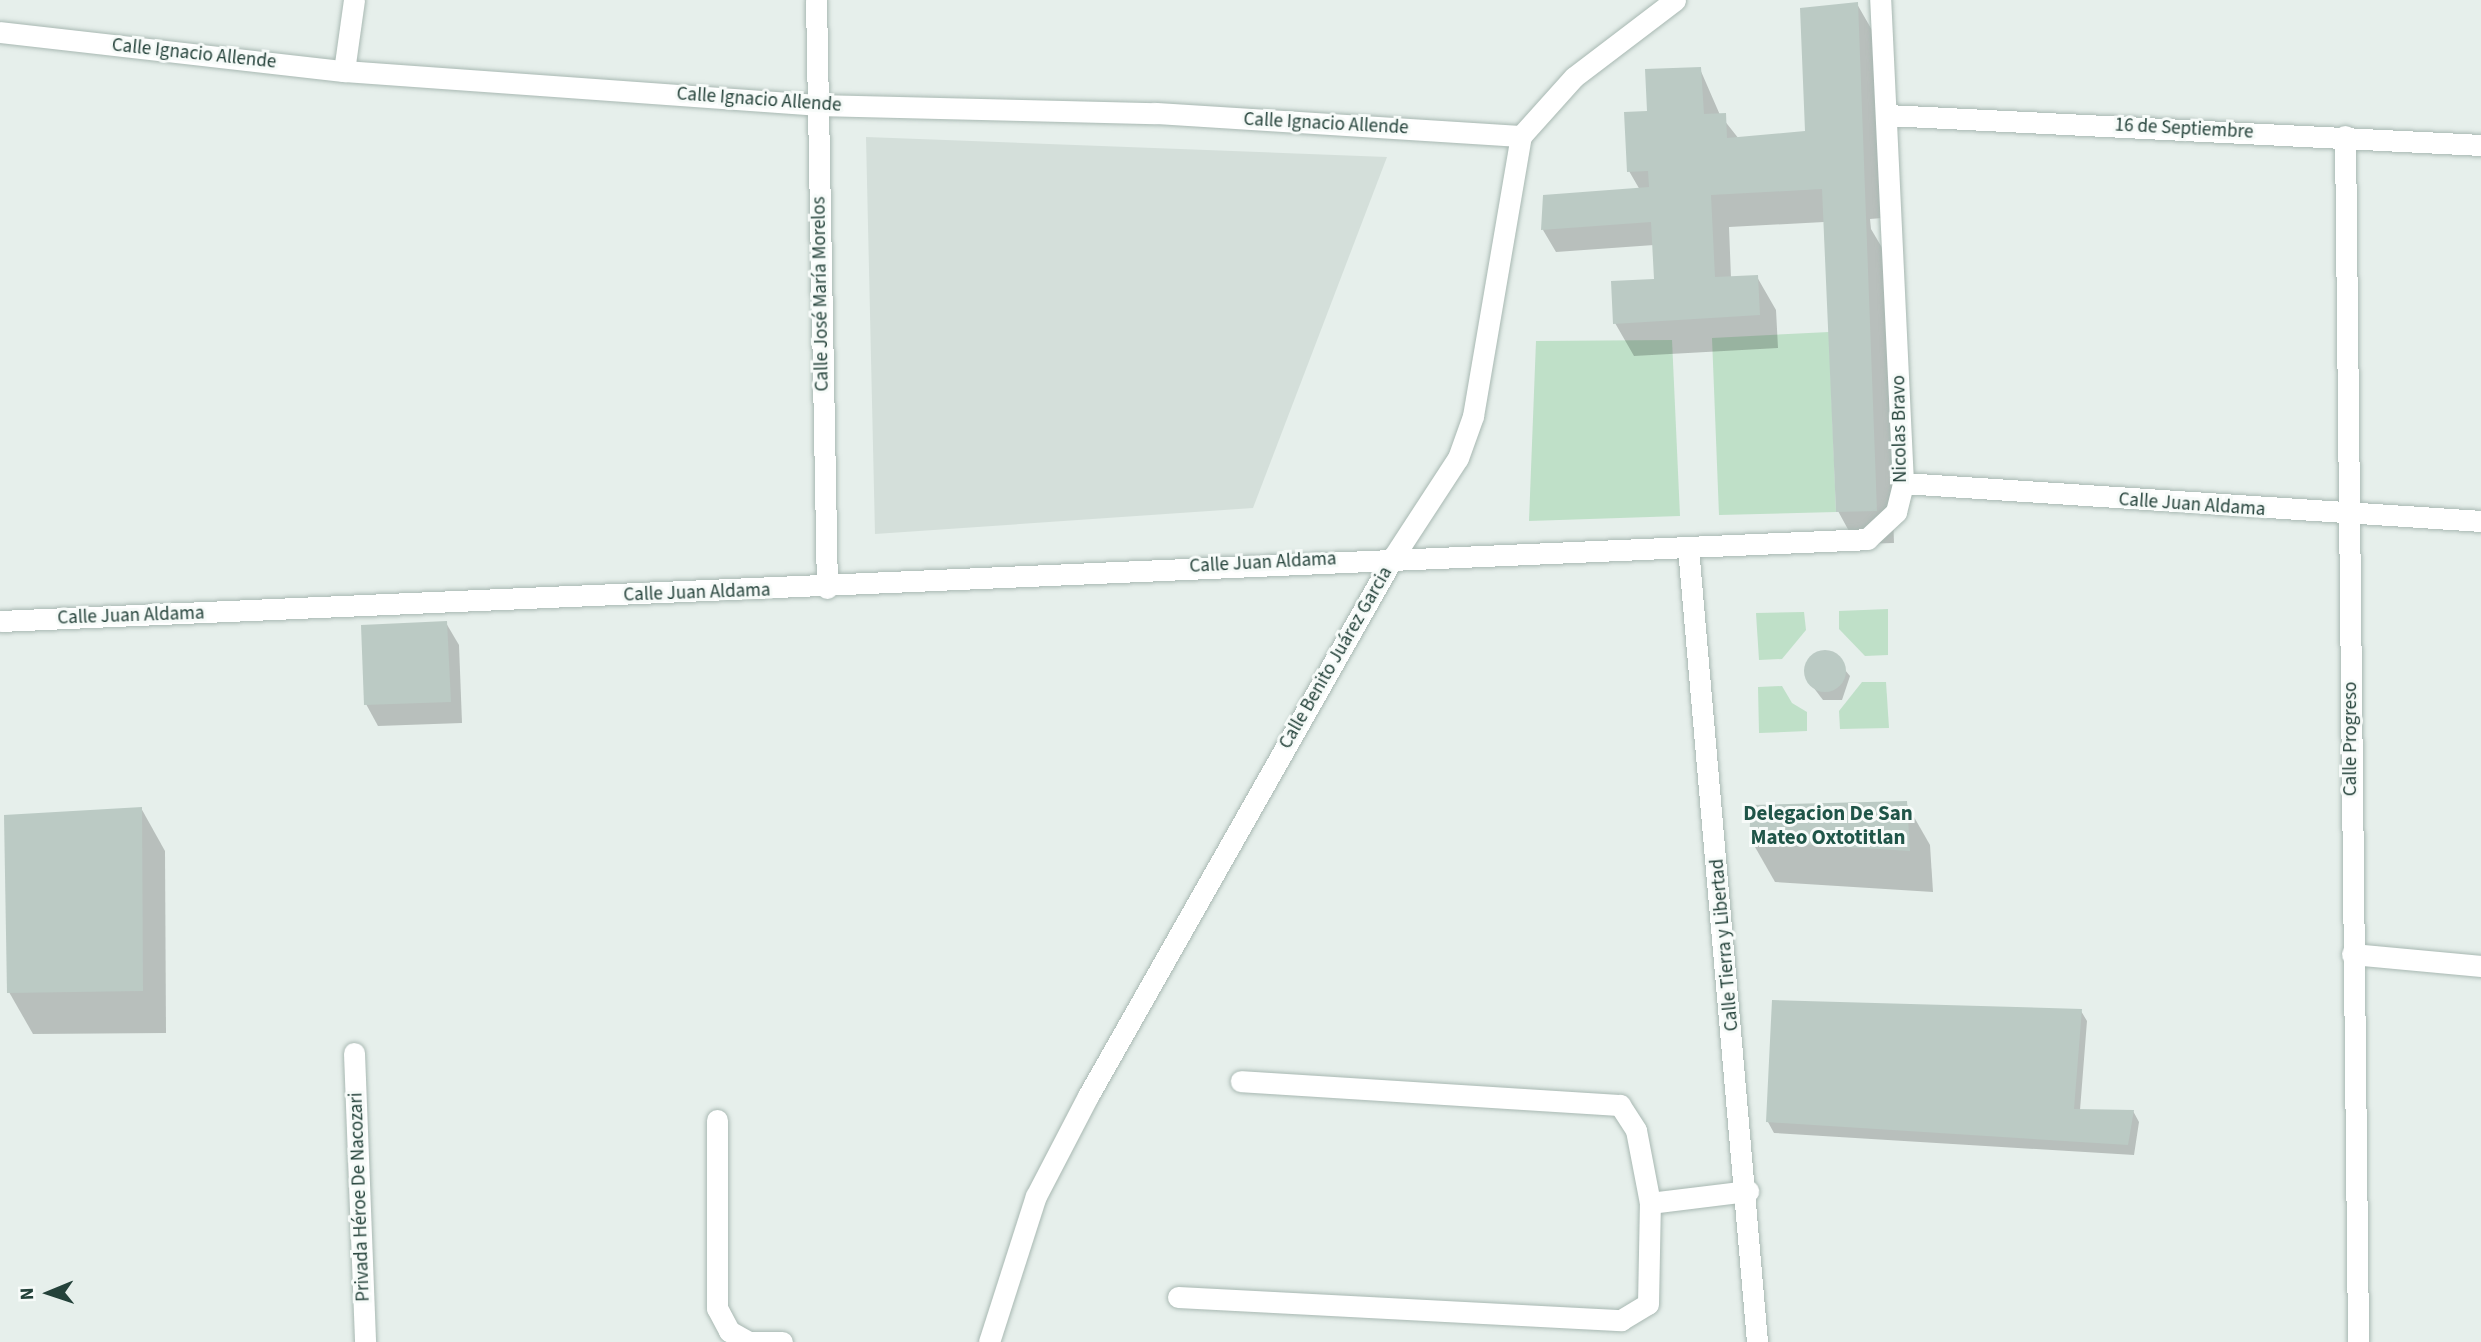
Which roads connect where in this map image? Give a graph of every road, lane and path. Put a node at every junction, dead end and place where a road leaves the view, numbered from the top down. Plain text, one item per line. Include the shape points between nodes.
1 (354, 0) edge
2 (816, 0) edge
3 (1880, 0) edge
4 (1670, 2) edge
5 (0, 32) edge
6 (344, 71) junction
7 (817, 104) junction
8 (1887, 115) junction
9 (1521, 136) junction
10 (2345, 136) junction
11 (2481, 145) edge
12 (1903, 483) junction
13 (2349, 517) junction
14 (2481, 521) edge
15 (1688, 548) junction
16 (1394, 556) junction
17 (827, 588) junction
18 (0, 621) edge
19 (2352, 954) junction
20 (2481, 966) edge
21 (354, 1053) dead end
22 (1241, 1081) dead end
23 (717, 1120) dead end
24 (1748, 1191) junction
25 (1650, 1203) junction
26 (1178, 1297) dead end
27 (365, 1342) edge
28 (782, 1342) edge
29 (989, 1342) edge
30 (1757, 1342) edge
31 (2358, 1342) edge

1 - 6 street
2 - 7 street, Calle José María Morelos
3 - 8 street, Nicolas Bravo
4 - 9 street via 1574,78
5 - 6 street, Calle Ignacio Allende
6 - 7 street, Calle Ignacio Allende
7 - 9 street, Calle Ignacio Allende via 1155,113
7 - 17 street, Calle José María Morelos
8 - 10 street, 16 de Septiembre
8 - 12 street, Nicolas Bravo
9 - 16 street, Calle Benito Juárez Garcia via 1473,416 1458,458
10 - 11 street, 16 de Septiembre
10 - 13 street, Calle Progreso
12 - 13 street, Calle Juan Aldama
12 - 15 street, Nicolas Bravo via 1896,512 1867,539
13 - 14 street, Calle Juan Aldama
13 - 19 street, Calle Progreso
15 - 16 street, Nicolas Bravo
15 - 24 street, Calle Tierra y Libertad
16 - 17 street, Calle Juan Aldama
16 - 29 street, Calle Benito Juárez Garcia via 1047,1174
17 - 18 street, Calle Juan Aldama
19 - 20 street
19 - 31 street, Calle Progreso
21 - 27 street, Privada Héroe De Nacozari
22 - 25 street via 1620,1105 1636,1130
23 - 28 street via 717,1308 729,1331 749,1342
24 - 25 street
24 - 30 street, Calle Tierra y Libertad
25 - 26 street via 1648,1304 1621,1320

